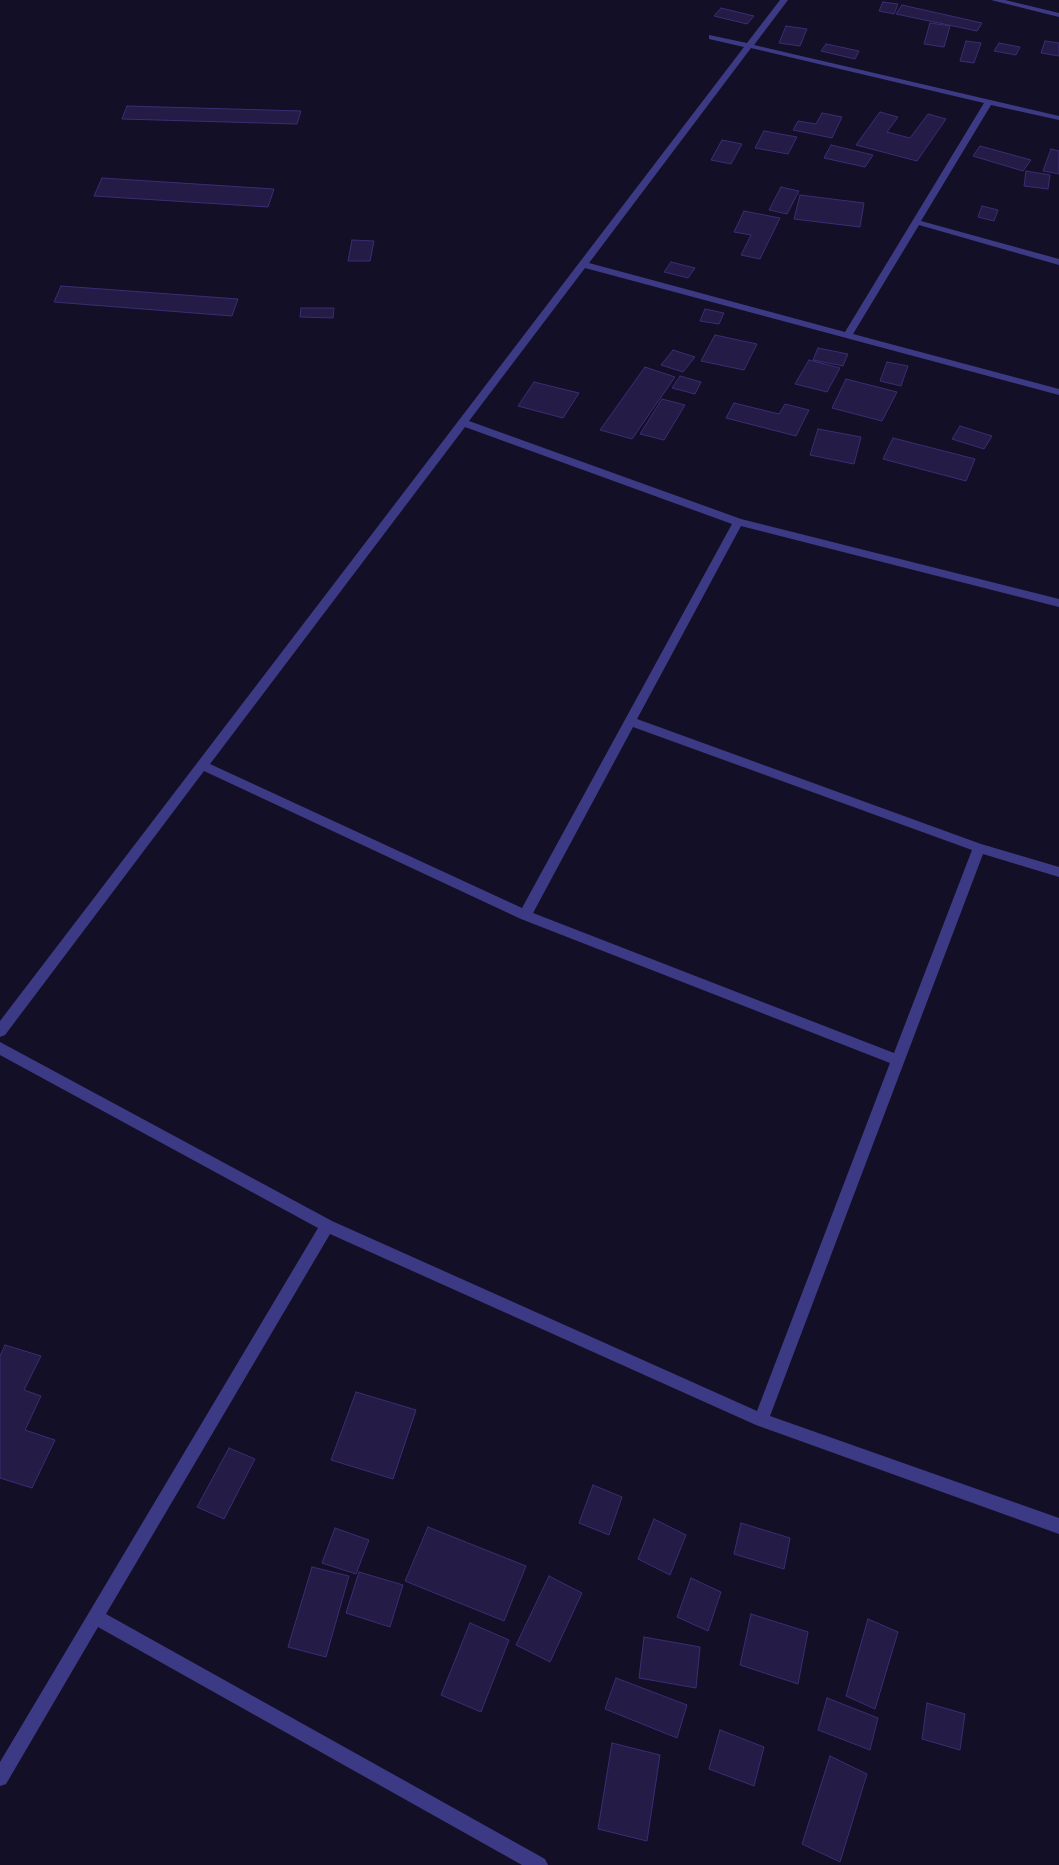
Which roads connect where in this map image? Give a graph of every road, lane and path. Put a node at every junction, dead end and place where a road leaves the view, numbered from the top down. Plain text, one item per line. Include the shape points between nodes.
1 (784, 0) edge
2 (995, 0) edge
3 (1059, 14) edge
4 (712, 37) dead end
5 (748, 46) junction
6 (989, 102) junction
7 (1059, 118) edge
8 (916, 222) junction
9 (1059, 262) edge
10 (582, 264) junction
11 (848, 335) junction
12 (1059, 392) edge
13 (462, 422) junction
14 (738, 522) junction
15 (1059, 603) edge
16 (630, 721) junction
17 (202, 765) junction
18 (978, 848) junction
19 (1059, 872) edge
20 (526, 915) junction
21 (0, 1031) edge
22 (0, 1048) edge
23 (898, 1060) junction
24 (327, 1226) junction
25 (761, 1420) junction
26 (1059, 1526) edge
27 (96, 1617) junction
28 (0, 1778) edge
29 (539, 1865) edge

1 - 5 street
2 - 3 street
4 - 5 street
5 - 6 street
5 - 10 street
6 - 7 street
6 - 8 street
8 - 9 street
8 - 11 street
10 - 11 street
10 - 13 street
11 - 12 street
13 - 14 street
13 - 17 street
14 - 15 street
14 - 16 street
16 - 18 street
16 - 20 street
17 - 20 street
17 - 21 street
18 - 19 street
18 - 23 street
20 - 23 street
22 - 24 street
23 - 25 street
24 - 25 street
24 - 27 street
25 - 26 street
27 - 28 street
27 - 29 street

